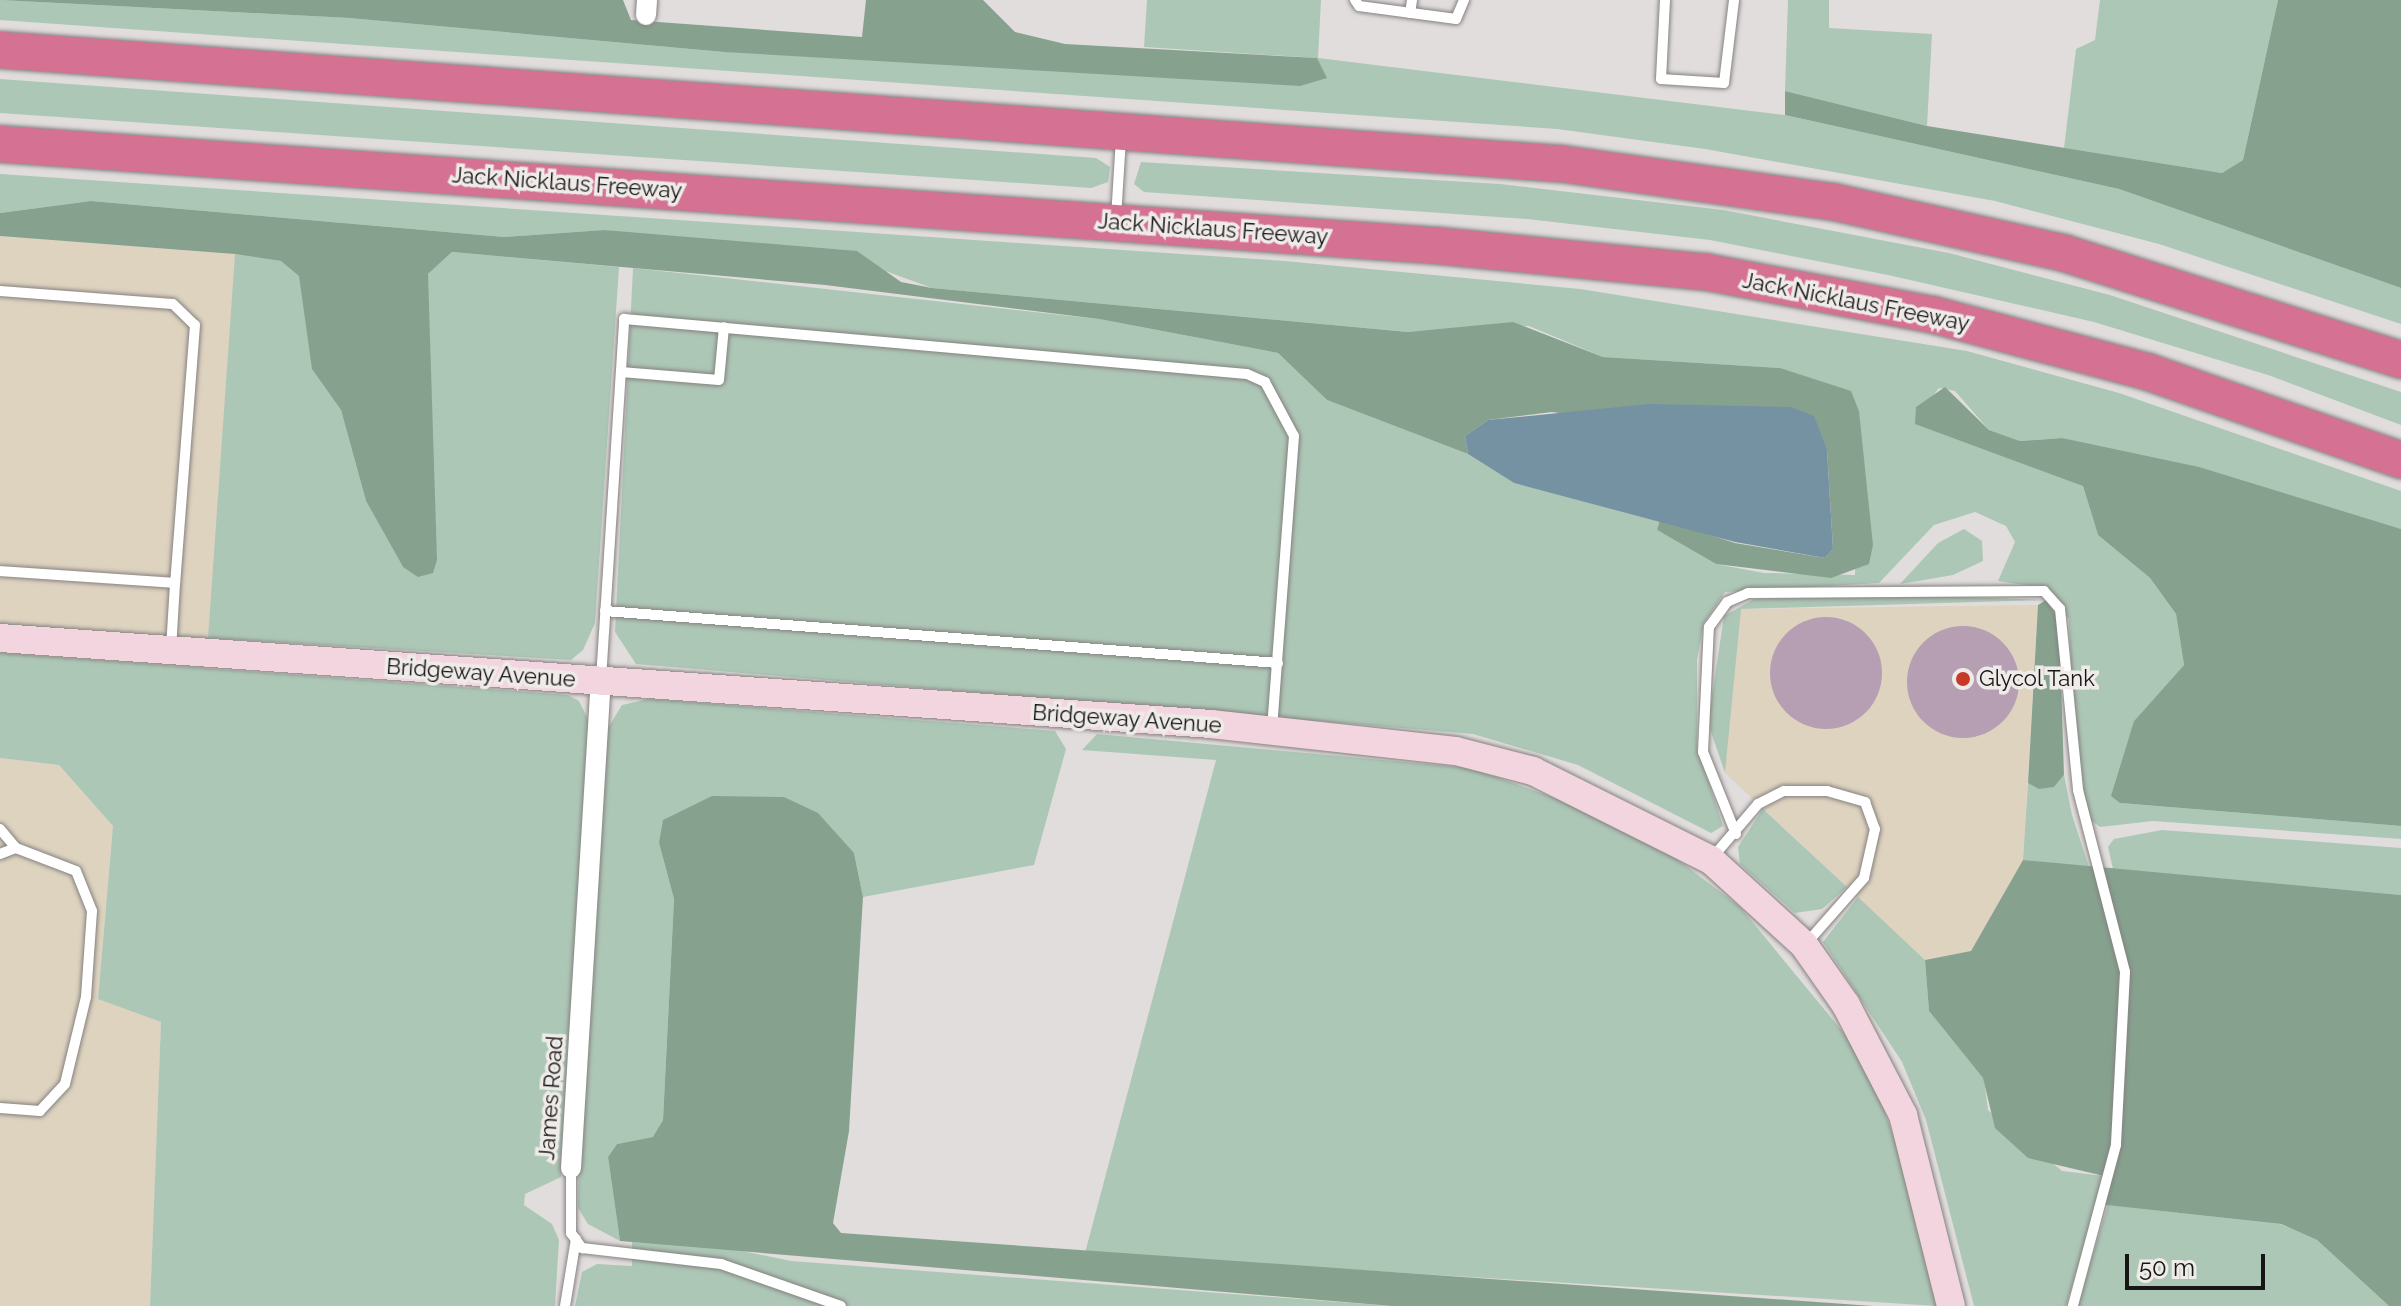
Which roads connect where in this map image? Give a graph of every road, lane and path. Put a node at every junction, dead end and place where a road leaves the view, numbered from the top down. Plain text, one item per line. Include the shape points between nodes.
1 (1355, 0) edge
2 (1412, 0) edge
3 (1464, 0) edge
4 (1665, 0) edge
5 (1734, 0) edge
6 (1410, 13) junction
7 (0, 50) edge
8 (1122, 132) junction
9 (0, 144) edge
10 (1115, 222) junction
11 (0, 291) edge
12 (724, 327) junction
13 (2401, 360) edge
14 (621, 372) junction
15 (2401, 460) edge
16 (0, 571) edge
17 (175, 583) junction
18 (605, 611) junction
19 (0, 638) edge
20 (170, 652) junction
21 (1278, 663) junction
22 (601, 681) junction
23 (1272, 731) junction
24 (0, 829) edge
25 (1736, 834) junction
26 (0, 847) edge
27 (16, 848) junction
28 (0, 854) edge
29 (1711, 860) junction
30 (1804, 945) junction
31 (0, 1108) edge
32 (571, 1168) joint
33 (576, 1239) junction
34 (565, 1306) edge
35 (841, 1306) edge
36 (1951, 1306) edge
37 (2073, 1306) edge

1 - 6 lane
2 - 6 lane
3 - 6 lane via 1456,19
4 - 5 lane via 1661,79 1724,83
7 - 8 highway
8 - 10 lane
8 - 13 highway via 1563,164 1834,202 2064,253
9 - 10 highway, Jack Nicklaus Freeway
10 - 15 highway, Jack Nicklaus Freeway via 1706,272 1934,315 2118,364
11 - 17 lane via 173,304 188,311 195,325
12 - 14 lane via 719,380
12 - 14 lane via 624,319
12 - 21 lane via 1247,374 1265,382 1294,436
14 - 18 lane
16 - 17 lane
17 - 20 lane
18 - 21 lane
18 - 22 lane
19 - 20 street, Bridgeway Avenue
20 - 22 street, Bridgeway Avenue
21 - 23 lane
22 - 23 street, Bridgeway Avenue
22 - 32 street, James Road
23 - 29 street, Bridgeway Avenue via 1456,751 1533,771 1599,798
24 - 27 lane
25 - 29 lane
25 - 30 lane via 1758,804 1784,791 1848,796 1874,817 1864,878
25 - 37 lane via 1703,752 1709,627 1727,602 1748,593 2044,591 2060,609 2078,790 2125,972 2116,1145
26 - 27 lane
27 - 28 lane
27 - 31 lane via 76,871 92,911 86,997 65,1084 40,1111
29 - 30 street, Bridgeway Avenue
30 - 36 street, Bridgeway Avenue via 1846,1005 1903,1115
32 - 33 lane, James Road
33 - 34 lane, James Road
33 - 35 lane via 599,1255 721,1264

